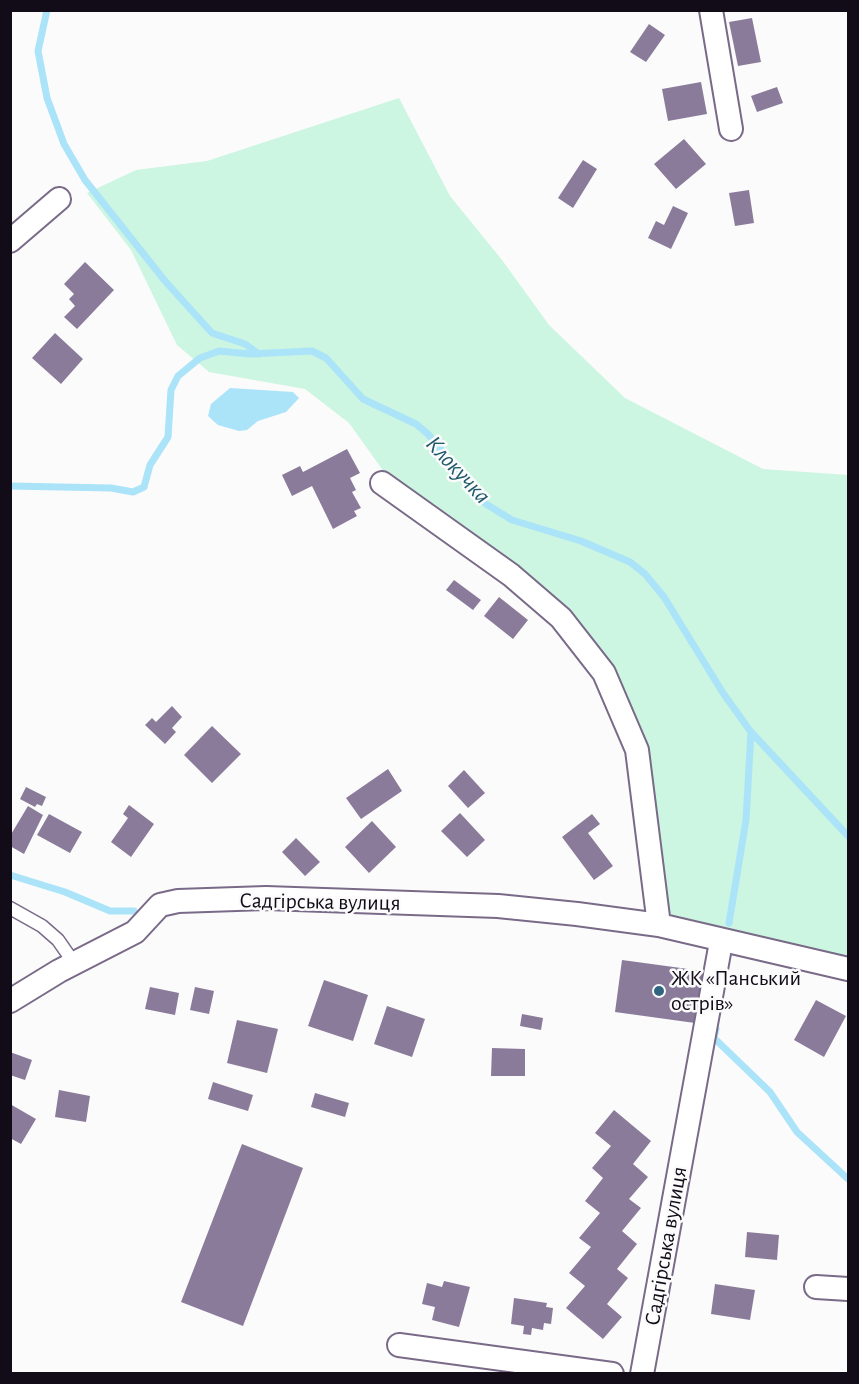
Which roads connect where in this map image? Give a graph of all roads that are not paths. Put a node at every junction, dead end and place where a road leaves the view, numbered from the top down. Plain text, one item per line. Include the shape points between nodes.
1 (711, 10) edge
2 (731, 129) dead end
3 (58, 199) dead end
4 (10, 241) edge
5 (382, 483) dead end
6 (10, 908) edge
7 (659, 925) junction
8 (721, 942) junction
9 (74, 963) junction
10 (849, 969) edge
11 (10, 1001) edge
12 (816, 1287) dead end
13 (849, 1289) edge
14 (399, 1345) dead end
15 (612, 1374) edge
16 (642, 1374) edge

1 - 2 street
3 - 4 street
5 - 7 street via 553,611 604,673 637,750
6 - 9 lane via 50,933
7 - 8 street, Садгірська вулиця
7 - 9 street, Садгірська вулиця via 498,906 266,898 178,901 160,905 135,932
8 - 10 street, Садгірська вулиця
8 - 16 street, Садгірська вулиця
9 - 11 street, Садгірська вулиця
12 - 13 street
14 - 15 street

